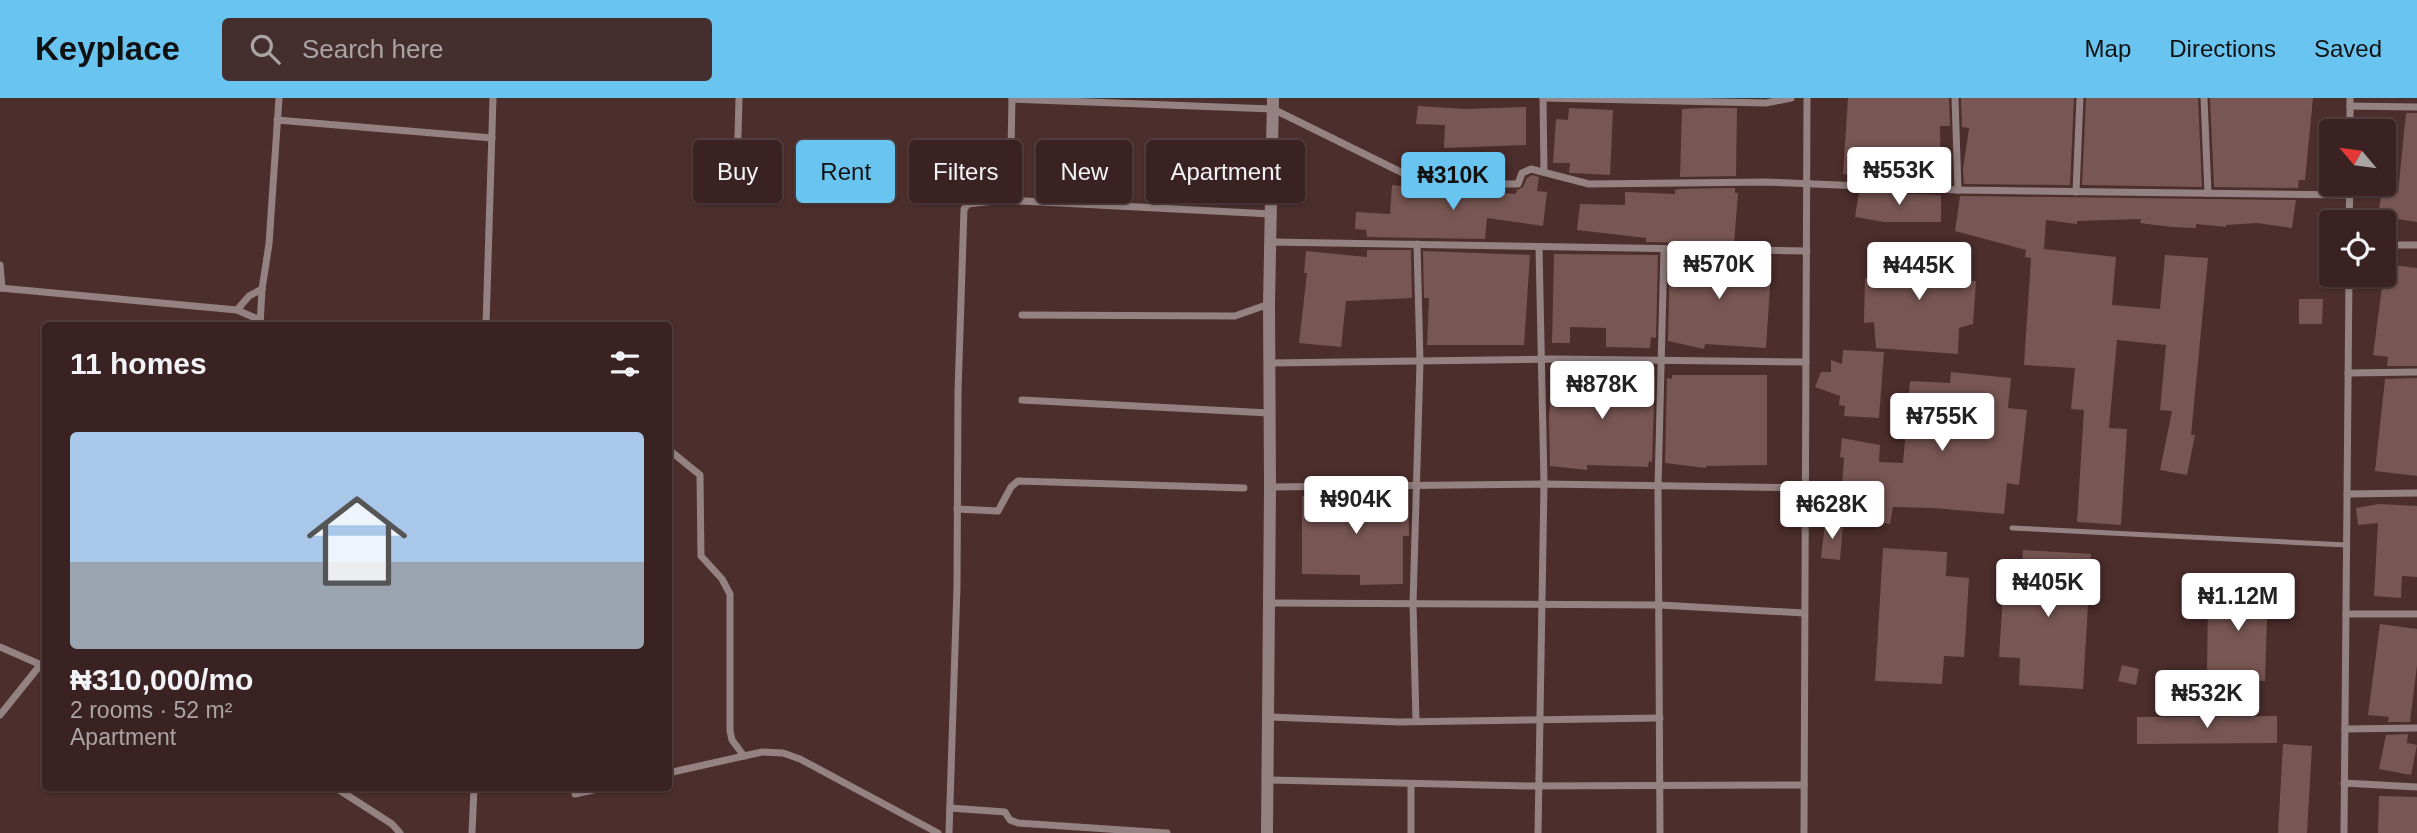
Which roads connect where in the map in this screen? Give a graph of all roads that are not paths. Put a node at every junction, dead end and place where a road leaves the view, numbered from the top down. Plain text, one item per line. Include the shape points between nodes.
1 (279, 98) edge
2 (493, 98) edge
3 (739, 98) edge
4 (1543, 98) edge
5 (1791, 98) edge
6 (1807, 98) edge
7 (1955, 98) edge
8 (2080, 98) edge
9 (2204, 98) edge
10 (1012, 99) edge
11 (2350, 102) edge
12 (1273, 103) edge
13 (2417, 107) edge
14 (278, 120) junction
15 (492, 138) junction
16 (738, 140) edge
17 (1011, 140) edge
18 (1544, 172) junction
19 (1807, 185) junction
20 (1958, 191) junction
21 (2077, 192) junction
22 (2208, 193) junction
23 (2319, 195) edge
24 (1022, 201) edge
25 (978, 203) edge
26 (1271, 214) junction
27 (1270, 242) junction
28 (1417, 244) junction
29 (2396, 245) edge
30 (2417, 245) edge
31 (1538, 247) junction
32 (1664, 249) junction
33 (1807, 251) junction
34 (0, 265) edge
35 (2349, 287) edge
36 (1, 288) edge
37 (262, 289) junction
38 (1269, 304) junction
39 (237, 310) junction
40 (1022, 315) dead end
41 (258, 322) edge
42 (260, 322) edge
43 (486, 322) edge
44 (1540, 360) junction
45 (1661, 360) junction
46 (1420, 362) junction
47 (1806, 362) junction
48 (1270, 363) junction
49 (2417, 372) edge
50 (2348, 373) junction
51 (1022, 401) dead end
52 (1269, 413) junction
53 (672, 452) edge
54 (1544, 484) junction
55 (1416, 486) junction
56 (1658, 486) junction
57 (1270, 487) junction
58 (1244, 488) dead end
59 (1806, 488) junction
60 (2417, 493) edge
61 (2347, 494) junction
62 (957, 509) junction
63 (2012, 528) dead end
64 (2347, 545) junction
65 (1268, 603) junction
66 (1413, 604) junction
67 (1542, 604) junction
68 (1660, 604) junction
69 (1804, 613) junction
70 (2346, 614) junction
71 (2417, 614) edge
72 (0, 647) edge
73 (42, 665) edge
74 (42, 666) edge
75 (0, 715) edge
76 (1267, 717) junction
77 (1660, 718) junction
78 (1539, 719) junction
79 (1416, 721) junction
80 (2417, 728) edge
81 (2344, 729) junction
82 (744, 755) junction
83 (672, 772) edge
84 (1267, 780) junction
85 (2344, 783) junction
86 (1411, 784) junction
87 (1804, 785) junction
88 (1537, 786) junction
89 (1661, 786) junction
90 (2417, 787) edge
91 (341, 791) edge
92 (474, 791) edge
93 (588, 791) edge
94 (575, 794) dead end
95 (950, 808) junction
96 (400, 833) edge
97 (472, 833) edge
98 (938, 833) edge
99 (949, 833) edge
100 (1167, 833) edge
101 (1267, 833) edge
102 (1411, 833) edge
103 (1538, 833) edge
104 (1660, 833) edge
105 (1804, 833) edge
106 (2344, 833) edge

1 - 14 street
2 - 15 street
3 - 16 street
4 - 5 street via 1766,103
4 - 18 street
6 - 19 street
7 - 20 street
8 - 21 street
9 - 22 street
10 - 12 street
10 - 17 street
11 - 13 street
12 - 18 street via 1413,178 1436,184 1518,184 1522,173 1531,169
12 - 26 street
14 - 15 street
14 - 37 street
15 - 43 street
18 - 19 street via 1589,184
19 - 20 street
19 - 33 street
20 - 21 street
21 - 22 street
22 - 23 street
24 - 26 street
25 - 62 street via 964,209
26 - 27 street
27 - 28 street
27 - 38 street
28 - 31 street
28 - 46 street
29 - 30 street
31 - 32 street
31 - 44 street
32 - 33 street
32 - 45 street
33 - 47 street
34 - 36 street
35 - 50 street
36 - 39 street
37 - 39 street
37 - 42 street
38 - 40 street via 1234,316
38 - 48 street
39 - 41 street
44 - 45 street
44 - 46 street
44 - 54 street
45 - 47 street
45 - 56 street
46 - 48 street
46 - 55 street
47 - 59 street
48 - 52 street
49 - 50 street
50 - 61 street
51 - 52 street
52 - 57 street
53 - 82 street via 700,475 701,556 730,594 730,731
54 - 55 street
54 - 56 street
54 - 67 street
55 - 57 street
55 - 66 street
56 - 59 street
56 - 68 street
57 - 65 street
58 - 62 street via 1018,481 998,511
59 - 69 street
60 - 61 street
61 - 64 street
62 - 95 street
63 - 64 lane
64 - 70 street
65 - 66 street
65 - 76 street
66 - 67 street
66 - 79 street
67 - 68 street
67 - 78 street
68 - 69 street
68 - 77 street
69 - 87 street
70 - 71 street
70 - 81 street
72 - 73 street
74 - 75 street
76 - 79 street
76 - 84 street
77 - 78 street
77 - 89 street
78 - 79 street
78 - 88 street
80 - 81 street
81 - 85 street
82 - 83 street
82 - 98 street via 762,751 800,759
84 - 86 street
84 - 101 street
85 - 90 street
85 - 106 street
86 - 88 street
86 - 102 street
87 - 89 street
87 - 105 street
88 - 89 street
88 - 103 street
89 - 104 street
91 - 96 street
92 - 97 street
93 - 94 street
95 - 99 street
95 - 100 street via 1005,813 1018,823

